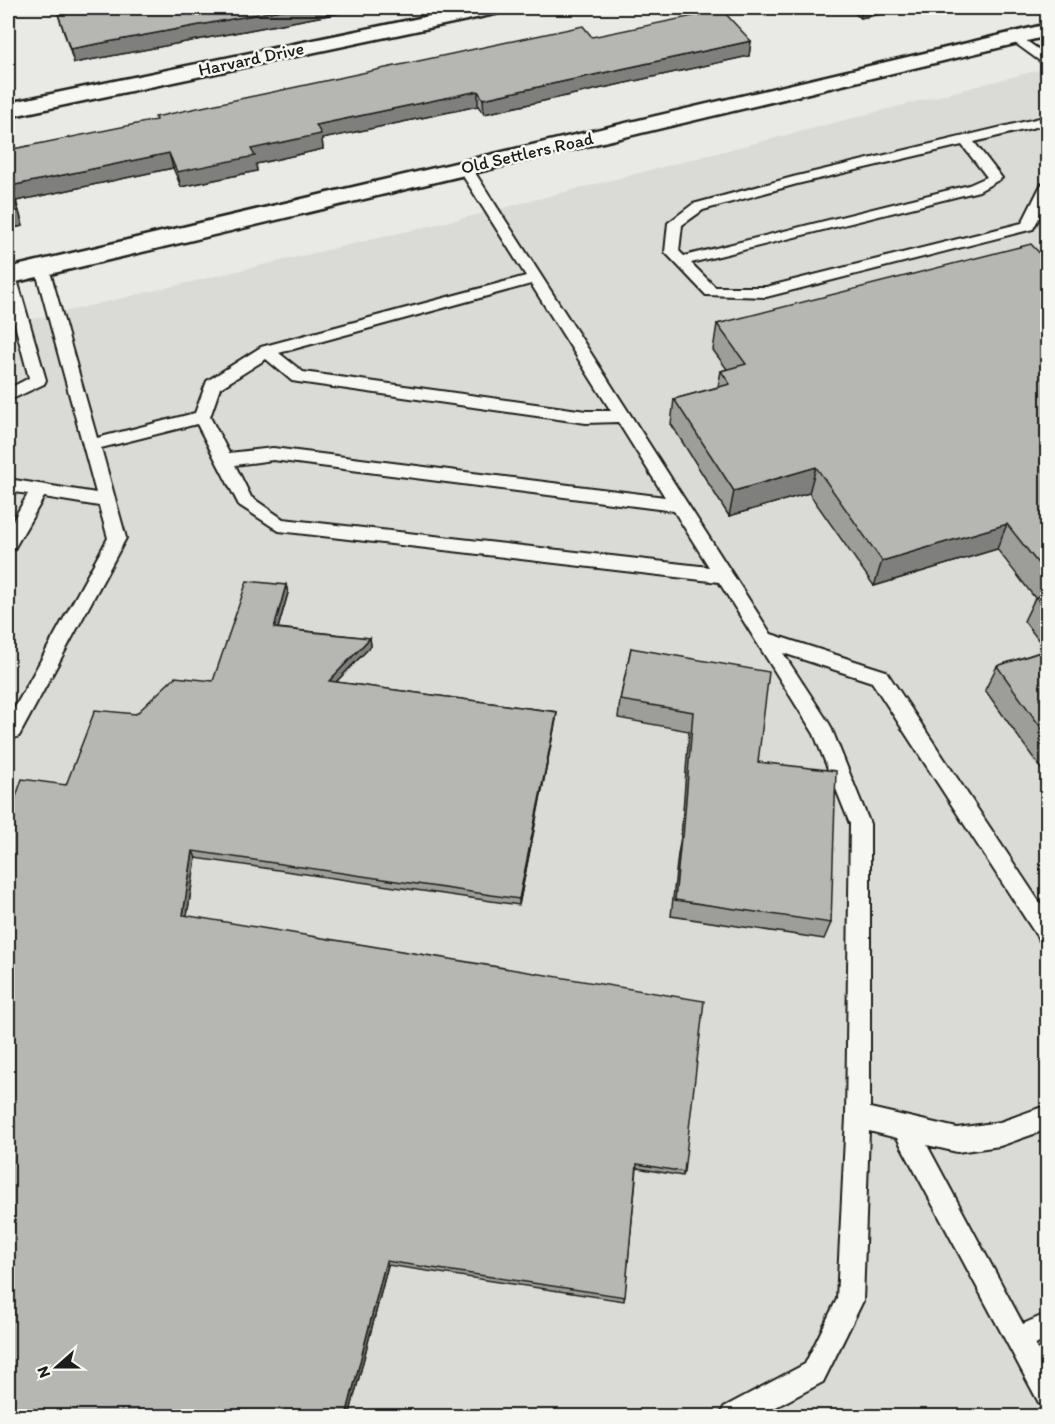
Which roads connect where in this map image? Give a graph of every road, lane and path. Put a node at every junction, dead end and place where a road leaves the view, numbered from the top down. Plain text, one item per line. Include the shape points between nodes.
1 (495, 8) edge
2 (1047, 30) edge
3 (1016, 38) junction
4 (1047, 63) edge
5 (8, 110) edge
6 (1047, 120) edge
7 (965, 140) junction
8 (465, 168) junction
9 (1047, 185) edge
10 (681, 261) junction
11 (42, 268) junction
12 (8, 276) edge
13 (536, 278) junction
14 (267, 351) junction
15 (8, 395) edge
16 (623, 416) junction
17 (202, 417) junction
18 (91, 445) junction
19 (224, 460) junction
20 (8, 485) edge
21 (39, 490) junction
22 (108, 501) junction
23 (679, 505) junction
24 (8, 544) edge
25 (724, 576) junction
26 (764, 639) junction
27 (8, 733) edge
28 (1047, 934) edge
29 (858, 1117) junction
30 (1047, 1117) edge
31 (905, 1128) junction
32 (1047, 1326) edge
33 (1017, 1339) junction
34 (1047, 1394) edge
35 (734, 1416) edge

1 - 5 street, Harvard Drive
2 - 3 street, Old Settlers Road
3 - 4 lane
3 - 8 street, Old Settlers Road
6 - 7 lane
7 - 10 lane via 698,207 675,223 672,252
7 - 10 lane via 995,178 974,188
8 - 11 street, Old Settlers Road
8 - 13 lane
9 - 10 lane via 1028,226 766,292 711,292
11 - 12 street, Old Settlers Road
11 - 18 lane
12 - 15 lane via 38,380
13 - 14 lane
13 - 16 lane
14 - 16 lane via 298,377 586,417
14 - 17 lane via 213,385
16 - 23 lane
17 - 18 lane
17 - 19 lane
18 - 22 lane
19 - 23 lane via 273,454
19 - 25 lane via 245,501 279,525
20 - 21 lane
21 - 22 lane
21 - 24 lane
22 - 27 lane via 117,538
23 - 25 lane
25 - 26 lane
26 - 28 lane via 879,676
26 - 29 lane via 823,731 860,824
29 - 31 lane
29 - 35 lane via 850,1301 814,1373
30 - 31 lane via 1000,1134 957,1140
31 - 33 lane
32 - 33 lane
33 - 34 lane

